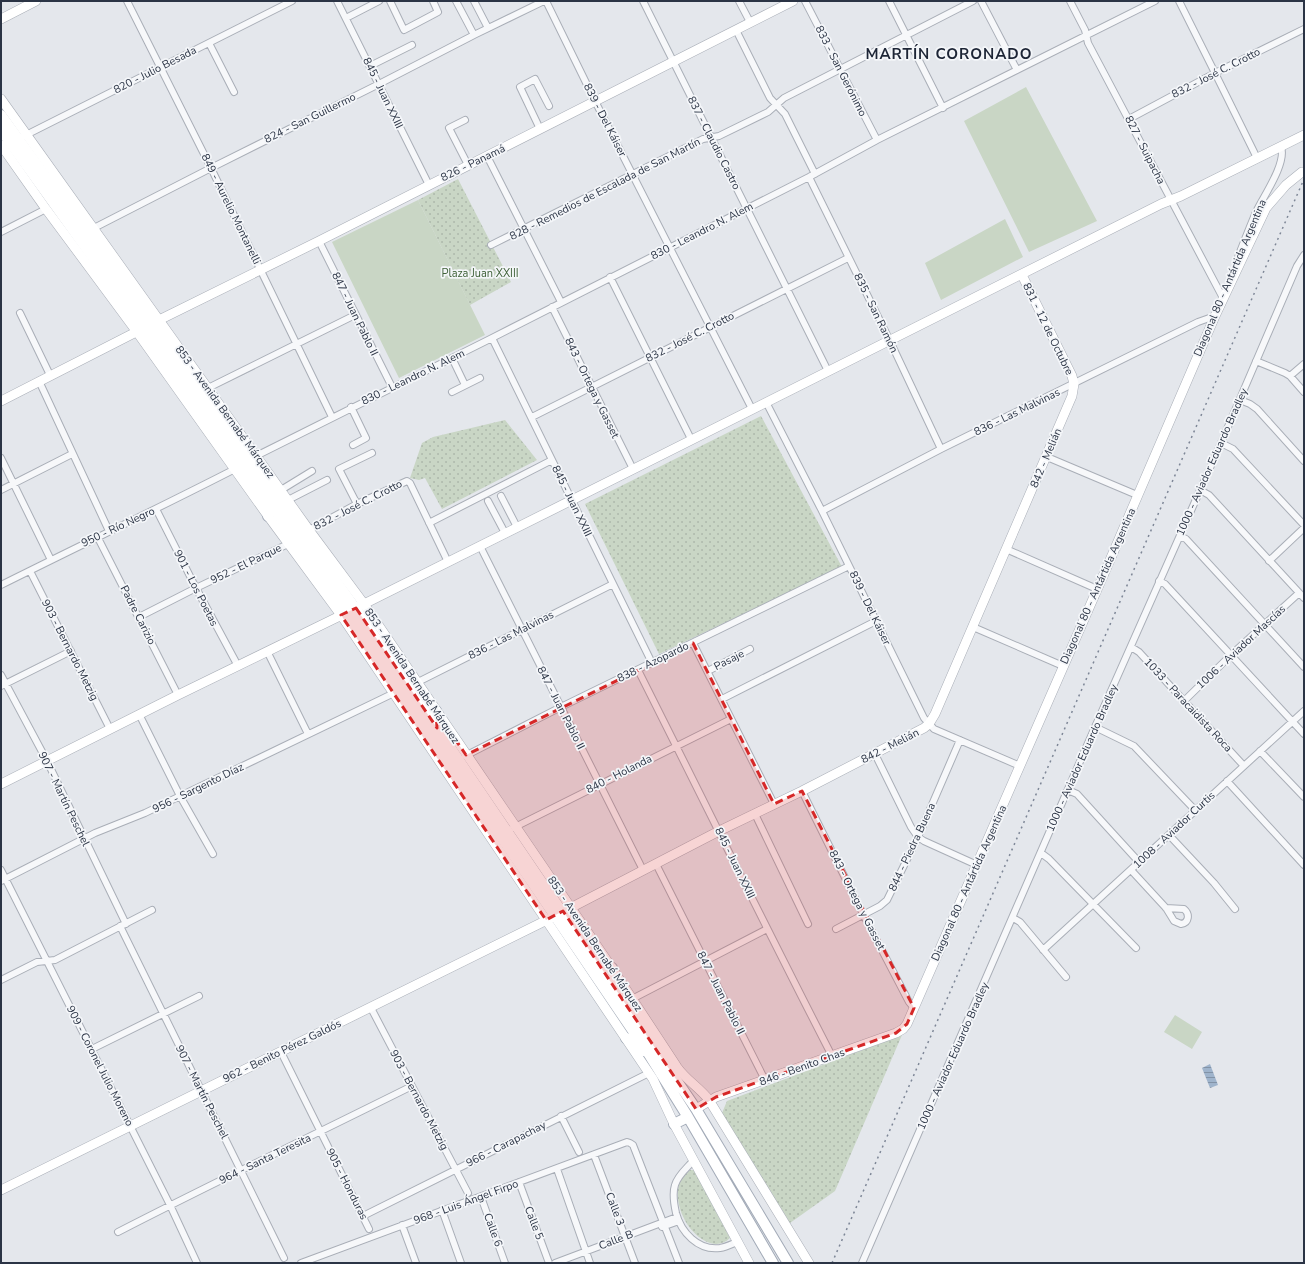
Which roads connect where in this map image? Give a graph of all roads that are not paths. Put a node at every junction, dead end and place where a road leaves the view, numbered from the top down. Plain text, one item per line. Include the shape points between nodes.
1 (35, 1) edge
2 (127, 1) edge
3 (292, 1) edge
4 (337, 1) edge
5 (380, 1) edge
6 (390, 1) edge
7 (433, 1) edge
8 (456, 1) edge
9 (474, 1) edge
10 (545, 1) edge
11 (643, 1) edge
12 (739, 1) edge
13 (793, 1) edge
14 (805, 1) edge
15 (889, 1) edge
16 (973, 1) edge
17 (981, 1) edge
18 (1070, 1) edge
19 (1155, 1) edge
20 (1179, 1) edge
21 (346, 18) junction
22 (1, 19) edge
23 (750, 22) junction
24 (488, 28) junction
25 (1304, 29) edge
26 (736, 30) junction
27 (474, 35) junction
28 (906, 35) junction
29 (1086, 35) junction
30 (209, 43) junction
31 (412, 45) dead end
32 (673, 62) junction
33 (370, 66) junction
34 (161, 68) junction
35 (839, 68) junction
36 (1017, 70) junction
37 (1216, 73) junction
38 (379, 84) junction
39 (234, 92) dead end
40 (1, 99) edge
41 (595, 101) junction
42 (777, 105) junction
43 (550, 106) dead end
44 (943, 108) junction
45 (1, 115) edge
46 (1129, 119) junction
47 (465, 120) dead end
48 (540, 129) junction
49 (1, 130) edge
50 (1304, 135) edge
51 (23, 137) junction
52 (712, 137) junction
53 (877, 140) junction
54 (1, 145) edge
55 (1281, 147) junction
56 (487, 156) junction
57 (1257, 158) junction
58 (468, 165) junction
59 (211, 168) junction
60 (1302, 172) dead end
61 (632, 174) junction
62 (812, 176) junction
63 (429, 185) junction
64 (1171, 200) junction
65 (747, 208) junction
66 (46, 209) junction
67 (525, 228) junction
68 (1, 232) edge
69 (86, 233) junction
70 (319, 241) junction
71 (491, 246) dead end
72 (670, 248) junction
73 (1303, 257) edge
74 (848, 258) junction
75 (261, 270) junction
76 (1022, 275) junction
77 (610, 278) junction
78 (787, 288) junction
79 (1225, 294) junction
80 (561, 302) junction
81 (552, 307) junction
82 (20, 313) dead end
83 (355, 315) junction
84 (1215, 316) junction
85 (148, 326) junction
86 (711, 327) junction
87 (492, 338) junction
88 (890, 341) junction
89 (297, 344) junction
90 (651, 357) junction
91 (452, 358) junction
92 (1256, 361) junction
93 (1304, 364) edge
94 (828, 371) junction
95 (50, 375) junction
96 (1290, 376) junction
97 (480, 378) dead end
98 (39, 381) junction
99 (1074, 384) junction
100 (466, 385) junction
101 (392, 387) junction
102 (592, 387) junction
103 (208, 388) junction
104 (452, 392) dead end
105 (1304, 392) edge
106 (1240, 400) junction
107 (1, 401) edge
108 (766, 402) junction
109 (351, 407) junction
110 (752, 409) junction
111 (332, 417) junction
112 (532, 417) junction
113 (692, 439) junction
114 (1221, 443) junction
115 (353, 445) dead end
116 (941, 450) junction
117 (372, 453) dead end
118 (72, 454) junction
119 (1047, 457) junction
120 (1, 458) edge
121 (253, 458) junction
122 (552, 460) junction
123 (1304, 461) edge
124 (235, 470) junction
125 (633, 470) junction
126 (312, 471) dead end
127 (327, 480) dead end
128 (14, 484) junction
129 (1, 490) edge
130 (281, 490) junction
131 (1200, 490) junction
132 (1137, 495) junction
133 (501, 496) dead end
134 (266, 498) junction
135 (288, 500) junction
136 (572, 500) junction
137 (488, 501) dead end
138 (357, 504) junction
139 (156, 509) junction
140 (822, 511) junction
141 (268, 516) junction
142 (429, 523) junction
143 (1304, 526) edge
144 (517, 527) junction
145 (309, 530) junction
146 (109, 531) junction
147 (505, 533) junction
148 (97, 536) junction
149 (1180, 536) junction
150 (288, 544) junction
151 (480, 546) junction
152 (1006, 550) junction
153 (51, 560) junction
154 (1269, 561) junction
155 (448, 562) junction
156 (849, 566) junction
157 (30, 571) junction
158 (1159, 581) junction
159 (613, 584) junction
160 (1, 585) edge
161 (196, 588) junction
162 (1097, 589) junction
163 (1299, 593) junction
164 (1304, 598) edge
165 (352, 610) junction
166 (139, 618) junction
167 (876, 621) junction
168 (1265, 624) junction
169 (973, 627) junction
170 (522, 630) junction
171 (693, 643) junction
172 (1131, 647) junction
173 (750, 649) dead end
174 (70, 651) junction
175 (267, 651) junction
176 (1231, 655) junction
177 (652, 663) junction
178 (238, 666) junction
179 (1063, 666) junction
180 (1304, 667) edge
181 (638, 670) junction
182 (708, 671) junction
183 (1, 675) edge
184 (3, 684) edge
185 (413, 685) junction
186 (394, 693) junction
187 (178, 695) junction
188 (722, 698) junction
189 (1184, 701) junction
190 (561, 707) junction
191 (436, 711) junction
192 (1304, 711) edge
193 (139, 714) junction
194 (731, 719) junction
195 (1292, 722) junction
196 (929, 724) junction
197 (1095, 727) junction
198 (437, 728) junction
199 (110, 729) junction
200 (308, 734) junction
201 (1304, 734) edge
202 (960, 740) junction
203 (676, 746) junction
204 (1260, 751) junction
205 (875, 754) junction
206 (462, 757) junction
207 (46, 760) junction
208 (1020, 766) junction
209 (1244, 766) junction
210 (1227, 781) junction
211 (1, 784) edge
212 (600, 784) junction
213 (1068, 790) junction
214 (802, 791) junction
215 (180, 796) junction
216 (1304, 797) edge
217 (774, 804) junction
218 (1195, 810) junction
219 (755, 814) junction
220 (512, 829) junction
221 (719, 831) junction
222 (1169, 834) junction
223 (918, 837) junction
224 (84, 839) junction
225 (1041, 853) junction
226 (212, 854) dead end
227 (1140, 862) junction
228 (656, 864) junction
229 (977, 865) junction
230 (1304, 865) edge
231 (1, 870) edge
232 (643, 870) junction
233 (1132, 870) junction
234 (3, 880) edge
235 (1093, 904) junction
236 (1166, 908) dead end
237 (1234, 909) dead end
238 (152, 910) dead end
239 (558, 914) junction
240 (863, 914) junction
241 (1013, 918) junction
242 (808, 924) dead end
243 (123, 925) junction
244 (767, 929) junction
245 (836, 929) dead end
246 (1136, 948) dead end
247 (1044, 950) junction
248 (46, 961) junction
249 (705, 961) junction
250 (612, 968) junction
251 (1066, 976) dead end
252 (1, 980) edge
253 (612, 985) junction
254 (199, 996) dead end
255 (632, 999) junction
256 (371, 1008) junction
257 (914, 1008) junction
258 (162, 1014) junction
259 (907, 1024) joint
260 (626, 1038) junction
261 (92, 1049) junction
262 (281, 1052) junction
263 (650, 1056) junction
264 (832, 1056) junction
265 (649, 1073) junction
266 (765, 1080) junction
267 (412, 1086) junction
268 (202, 1090) junction
269 (709, 1100) junction
270 (696, 1108) junction
271 (561, 1116) junction
272 (688, 1117) junction
273 (674, 1124) junction
274 (130, 1126) junction
275 (321, 1132) junction
276 (579, 1152) dead end
277 (594, 1155) junction
278 (693, 1161) junction
279 (456, 1169) junction
280 (557, 1169) junction
281 (241, 1170) junction
282 (519, 1182) junction
283 (1, 1190) edge
284 (468, 1193) dead end
285 (481, 1197) junction
286 (170, 1205) junction
287 (442, 1210) junction
288 (363, 1216) junction
289 (678, 1219) junction
290 (664, 1224) junction
291 (402, 1226) junction
292 (369, 1229) dead end
293 (118, 1232) dead end
294 (626, 1238) junction
295 (737, 1242) junction
296 (586, 1254) junction
297 (284, 1258) dead end
298 (809, 1262) edge
299 (197, 1263) edge
300 (301, 1263) edge
301 (416, 1263) edge
302 (461, 1263) edge
303 (505, 1263) edge
304 (549, 1263) edge
305 (555, 1263) edge
306 (565, 1263) edge
307 (590, 1263) edge
308 (635, 1263) edge
309 (679, 1263) edge
310 (749, 1263) edge
311 (773, 1263) edge
312 (788, 1263) edge
313 (862, 1263) edge

1 - 22 street
2 - 34 street, 849 - Aurelio Montanelli
3 - 30 street, 820 - Julio Besada
4 - 21 street, 845 - Juan XXIII
5 - 21 street
6 - 7 street via 404,30 438,12
8 - 27 street
9 - 24 street
10 - 24 street, 824 - San Guillermo
10 - 41 street, 839 - Del Káiser
11 - 32 street, 837 - Claudio Castro
12 - 23 street
13 - 23 street, 826 - Panamá
14 - 35 street, 833 - San Gerónimo
15 - 28 street
16 - 28 street, 828 - Remedios de Escalada de San Martín
17 - 36 street
18 - 29 street, 827 - Suipacha
19 - 29 street, 830 - Leandro N. Alem
20 - 37 street
21 - 33 street, 845 - Juan XXIII
23 - 26 street, 826 - Panamá
24 - 27 street, 824 - San Guillermo
25 - 37 street, 832 - José C. Crotto
26 - 32 street, 826 - Panamá
26 - 42 street, 835 - San Ramón via 770,98
27 - 38 street, 824 - San Guillermo
28 - 35 street, 828 - Remedios de Escalada de San Martín
28 - 44 street
29 - 36 street, 830 - Leandro N. Alem
29 - 46 street, 827 - Suipacha
30 - 34 street, 820 - Julio Besada
30 - 39 street
31 - 33 street
32 - 41 street, 826 - Panamá
32 - 52 street, 837 - Claudio Castro
33 - 38 street, 845 - Juan XXIII
34 - 51 street, 820 - Julio Besada
34 - 59 street, 849 - Aurelio Montanelli
35 - 42 street, 828 - Remedios de Escalada de San Martín via 784,98
35 - 53 street, 833 - San Gerónimo
36 - 44 street, 830 - Leandro N. Alem
37 - 46 street, 832 - José C. Crotto
37 - 57 street
38 - 59 street, 824 - San Guillermo
38 - 63 street, 845 - Juan XXIII
40 - 51 street, 853 - Avenida Bernabé Márquez
41 - 48 street, 826 - Panamá
41 - 61 street, 839 - Del Káiser
42 - 52 street, 828 - Remedios de Escalada de San Martín via 768,112
42 - 62 street, 835 - San Ramón via 785,114
43 - 48 street via 535,79 520,87
44 - 53 street, 830 - Leandro N. Alem
45 - 51 main road, 853 - Avenida Bernabé Márquez
46 - 64 street, 827 - Suipacha
47 - 58 street via 449,128
48 - 56 street, 826 - Panamá
49 - 69 main road, 853 - Avenida Bernabé Márquez
50 - 55 street
51 - 69 main road, 853 - Avenida Bernabé Márquez
52 - 61 street, 828 - Remedios de Escalada de San Martín
52 - 65 street, 837 - Claudio Castro
53 - 62 street, 830 - Leandro N. Alem
54 - 66 street, 853 - Avenida Bernabé Márquez
55 - 57 street
55 - 79 street, Diagonal 80 - Antártida Argentina via 1282,158 1257,209
56 - 58 street, 826 - Panamá
56 - 67 street
57 - 64 street
58 - 63 street, 826 - Panamá
59 - 69 street, 824 - San Guillermo
59 - 75 street, 849 - Aurelio Montanelli
60 - 79 street via 1286,185 1266,208
61 - 67 street, 828 - Remedios de Escalada de San Martín
61 - 72 street, 839 - Del Káiser
62 - 65 street, 830 - Leandro N. Alem
62 - 74 street, 835 - San Ramón
63 - 70 street, 826 - Panamá
64 - 76 street
64 - 79 street, 827 - Suipacha
65 - 72 street, 830 - Leandro N. Alem
65 - 78 street, 837 - Claudio Castro
66 - 68 street
66 - 85 street, 853 - Avenida Bernabé Márquez
67 - 71 street, 828 - Remedios de Escalada de San Martín
67 - 80 street
69 - 85 main road, 853 - Avenida Bernabé Márquez
69 - 85 street, 853 - Avenida Bernabé Márquez
70 - 75 street, 826 - Panamá
70 - 83 street, 847 - Juan Pablo II
72 - 77 street, 830 - Leandro N. Alem
72 - 86 street, 839 - Del Káiser
73 - 92 street, 1000 - Aviador Eduardo Bradley via 1296,266
74 - 78 street, 832 - José C. Crotto
74 - 88 street, 835 - San Ramón
75 - 85 street, 826 - Panamá
75 - 89 street, 849 - Aurelio Montanelli
76 - 88 street
76 - 99 street, 831 - 12 de Octubre
77 - 80 street, 830 - Leandro N. Alem
77 - 90 street
78 - 86 street, 832 - José C. Crotto
78 - 94 street, 837 - Claudio Castro
79 - 84 street, Diagonal 80 - Antártida Argentina
80 - 81 street, 830 - Leandro N. Alem
81 - 87 street, 830 - Leandro N. Alem
81 - 102 street, 843 - Ortega y Gasset
82 - 95 street
83 - 89 street
83 - 101 street, 847 - Juan Pablo II
84 - 99 street, 836 - Las Malvinas
84 - 132 street, Diagonal 80 - Antártida Argentina
85 - 95 street, 826 - Panamá
85 - 103 street, 853 - Avenida Bernabé Márquez
85 - 121 main road, 853 - Avenida Bernabé Márquez
85 - 124 street, 853 - Avenida Bernabé Márquez
85 - 134 main road, 853 - Avenida Bernabé Márquez
86 - 90 street, 832 - José C. Crotto
86 - 110 street, 839 - Del Káiser
87 - 91 street, 830 - Leandro N. Alem
87 - 112 street, 845 - Juan XXIII
88 - 94 street
88 - 116 street, 835 - San Ramón
89 - 103 street
89 - 111 street, 849 - Aurelio Montanelli
90 - 102 street, 832 - José C. Crotto
90 - 113 street
91 - 100 street
91 - 101 street, 830 - Leandro N. Alem
92 - 96 street
92 - 106 street, 1000 - Aviador Eduardo Bradley
93 - 96 street
94 - 108 street
95 - 98 street, 826 - Panamá
96 - 105 street
97 - 100 street
98 - 107 street, 826 - Panamá
98 - 118 street
99 - 116 street, 836 - Las Malvinas
99 - 119 street, 842 - Melián via 1070,402
100 - 104 street
101 - 109 street, 830 - Leandro N. Alem
102 - 112 street, 832 - José C. Crotto
102 - 125 street, 843 - Ortega y Gasset
103 - 121 street, 853 - Avenida Bernabé Márquez
106 - 114 street, 1000 - Aviador Eduardo Bradley
106 - 123 street via 1258,409
108 - 110 street
108 - 140 street, 839 - Del Káiser
109 - 111 street, 830 - Leandro N. Alem
109 - 115 street via 366,438
110 - 113 street
111 - 121 street, 830 - Leandro N. Alem
112 - 122 street, 845 - Juan XXIII
113 - 125 street
114 - 131 street, 1000 - Aviador Eduardo Bradley
114 - 143 street via 1233,449
116 - 140 street, 836 - Las Malvinas
117 - 138 street via 339,469
118 - 128 street
118 - 146 street
119 - 132 street
119 - 152 street, 842 - Melián
120 - 128 street
121 - 130 street, 853 - Avenida Bernabé Márquez
121 - 165 main road, 853 - Avenida Bernabé Márquez
122 - 136 street, 845 - Juan XXIII
122 - 142 street
124 - 139 street, 950 - Río Negro
124 - 141 street, 853 - Avenida Bernabé Márquez
125 - 136 street
126 - 130 street
127 - 135 street
128 - 129 street
128 - 153 street
130 - 135 street, 853 - Avenida Bernabé Márquez
131 - 149 street, 1000 - Aviador Eduardo Bradley
131 - 154 street via 1209,495
132 - 162 street, Diagonal 80 - Antártida Argentina
133 - 144 street
134 - 141 main road
134 - 165 main road, 853 - Avenida Bernabé Márquez
135 - 145 street, 853 - Avenida Bernabé Márquez
136 - 144 street
136 - 159 street, 845 - Juan XXIII
137 - 147 street
138 - 142 street, 832 - José C. Crotto via 407,481
138 - 145 street, 832 - José C. Crotto
139 - 146 street, 950 - Río Negro
139 - 161 street, 901 - Los Poetas
140 - 156 street, 839 - Del Káiser
141 - 150 street, 853 - Avenida Bernabé Márquez
142 - 155 street
143 - 154 street
144 - 147 street
145 - 165 street, 853 - Avenida Bernabé Márquez
146 - 148 street, 950 - Río Negro
147 - 151 street
148 - 153 street, 950 - Río Negro
148 - 166 street, Padre Carizio
149 - 158 street, 1000 - Aviador Eduardo Bradley
149 - 168 street via 1186,539
150 - 161 street, 952 - El Parque
150 - 165 street, 853 - Avenida Bernabé Márquez
151 - 155 street
151 - 170 street, 847 - Juan Pablo II
152 - 162 street
152 - 169 street, 842 - Melián
153 - 157 street, 950 - Río Negro
154 - 163 street
155 - 165 street
156 - 167 street, 839 - Del Káiser
156 - 171 street, 838 - Azopardo
157 - 160 street, 950 - Río Negro
157 - 174 street, 903 - Bernardo Metzig
158 - 172 street, 1000 - Aviador Eduardo Bradley
158 - 176 street via 1165,584
159 - 170 street, 836 - Las Malvinas
159 - 177 street, 845 - Juan XXIII
161 - 166 street, 952 - El Parque
161 - 178 street, 901 - Los Poetas
162 - 179 street, Diagonal 80 - Antártida Argentina
163 - 164 street
163 - 168 street, 1006 - Aviador Mascías
165 - 175 street
165 - 185 main road, 853 - Avenida Bernabé Márquez
165 - 186 street, 853 - Avenida Bernabé Márquez
165 - 239 main road, 853 - Avenida Bernabé Márquez
166 - 187 street, Padre Carizio
167 - 188 street
167 - 196 street, 839 - Del Káiser
168 - 176 street, 1006 - Aviador Mascías
168 - 180 street
169 - 179 street
169 - 196 street, 842 - Melián
170 - 185 street, 836 - Las Malvinas
170 - 190 street, 847 - Juan Pablo II
171 - 177 street, 838 - Azopardo
171 - 182 street
172 - 189 street, 1033 - Paracaidista Roca via 1139,652
172 - 197 street, 1000 - Aviador Eduardo Bradley
173 - 182 street, Pasaje
174 - 184 street
174 - 199 street, 903 - Bernardo Metzig
175 - 178 street
175 - 200 street
176 - 189 street, 1006 - Aviador Mascías
176 - 195 street
177 - 181 street, 838 - Azopardo
178 - 187 street
179 - 208 street, Diagonal 80 - Antártida Argentina
181 - 190 street, 838 - Azopardo
181 - 203 street, 845 - Juan XXIII
182 - 188 street
183 - 184 street, 907 - Martín Peschel
184 - 207 street, 907 - Martín Peschel
185 - 191 street, 853 - Avenida Bernabé Márquez
185 - 198 main road, 853 - Avenida Bernabé Márquez
186 - 200 street, 956 - Sargento Díaz
186 - 239 street, 853 - Avenida Bernabé Márquez
187 - 193 street
188 - 194 street
189 - 209 street, 1033 - Paracaidista Roca
190 - 206 street, 838 - Azopardo
190 - 212 street, 847 - Juan Pablo II
191 - 198 main road
191 - 206 street, 853 - Avenida Bernabé Márquez
192 - 195 street, 1008 - Aviador Curtis
193 - 199 street
193 - 215 street
194 - 203 street, 840 - Holanda
194 - 217 street
195 - 201 street
195 - 204 street, 1008 - Aviador Curtis
196 - 202 street, 839 - Del Káiser
196 - 205 street, 842 - Melián
197 - 213 street, 1000 - Aviador Eduardo Bradley
197 - 218 street via 1134,746
198 - 206 main road, 853 - Avenida Bernabé Márquez
199 - 207 street
200 - 215 street, 956 - Sargento Díaz
202 - 208 street, 839 - Del Káiser
202 - 223 street, 844 - Piedra Buena
203 - 212 street, 840 - Holanda
203 - 221 street, 845 - Juan XXIII
204 - 209 street, 1008 - Aviador Curtis
204 - 216 street
205 - 214 street, 842 - Melián
205 - 223 street
206 - 220 main road, 853 - Avenida Bernabé Márquez
207 - 211 street
207 - 224 street, 907 - Martín Peschel
208 - 229 street, Diagonal 80 - Antártida Argentina
209 - 210 street, 1008 - Aviador Curtis
210 - 218 street, 1008 - Aviador Curtis
210 - 230 street
212 - 220 street, 840 - Holanda
212 - 232 street, 847 - Juan Pablo II
213 - 225 street, 1000 - Aviador Eduardo Bradley
213 - 227 street via 1077,794
214 - 217 street, 842 - Melián
214 - 240 street, 843 - Ortega y Gasset
215 - 224 street, 956 - Sargento Díaz
215 - 226 street
217 - 219 street, 842 - Melián
218 - 222 street, 1008 - Aviador Curtis
219 - 221 street, 842 - Melián
219 - 242 street
220 - 239 main road, 853 - Avenida Bernabé Márquez
221 - 228 street, 842 - Melián
221 - 244 street, 845 - Juan XXIII
222 - 227 street, 1008 - Aviador Curtis
222 - 237 street
223 - 229 street
223 - 240 street, 844 - Piedra Buena via 888,900
224 - 234 street, 956 - Sargento Díaz
224 - 243 street, 907 - Martín Peschel
225 - 235 street
225 - 241 street, 1000 - Aviador Eduardo Bradley
227 - 233 street, 1008 - Aviador Curtis
228 - 232 street, 842 - Melián
228 - 249 street, 847 - Juan Pablo II
229 - 257 street, Diagonal 80 - Antártida Argentina
231 - 234 street, 909 - Coronel Julio Moreno
232 - 239 street, 842 - Melián
233 - 235 street, 1008 - Aviador Curtis
233 - 236 street
234 - 248 street, 909 - Coronel Julio Moreno
235 - 246 street
235 - 247 street, 1008 - Aviador Curtis
238 - 243 street
239 - 250 street, 853 - Avenida Bernabé Márquez
239 - 253 main road, 853 - Avenida Bernabé Márquez
239 - 256 street, 962 - Benito Pérez Galdós
239 - 260 street, 853 - Avenida Bernabé Márquez
239 - 263 main road, 853 - Avenida Bernabé Márquez
240 - 245 street, 844 - Piedra Buena
240 - 257 street, 843 - Ortega y Gasset
241 - 247 street via 1020,922
241 - 313 street, 1000 - Aviador Eduardo Bradley
243 - 248 street via 55,960
243 - 258 street, 907 - Martín Peschel
244 - 249 street
244 - 264 street, 845 - Juan XXIII
247 - 251 street
248 - 252 street via 37,962
248 - 261 street, 909 - Coronel Julio Moreno
249 - 255 street
249 - 266 street, 847 - Juan Pablo II
250 - 253 main road
250 - 255 street, 853 - Avenida Bernabé Márquez
253 - 270 main road, 853 - Avenida Bernabé Márquez
254 - 258 street
255 - 269 street, 853 - Avenida Bernabé Márquez via 682,1073
256 - 262 street, 962 - Benito Pérez Galdós
256 - 267 street, 903 - Bernardo Metzig
257 - 259 street, Diagonal 80 - Antártida Argentina
258 - 261 street
258 - 268 street, 907 - Martín Peschel
259 - 264 street, 846 - Benito Chas via 896,1033
260 - 263 main road
260 - 265 street, 853 - Avenida Bernabé Márquez
261 - 274 street, 909 - Coronel Julio Moreno
262 - 268 street, 962 - Benito Pérez Galdós
262 - 275 street, 905 - Honduras
263 - 272 main road, 853 - Avenida Bernabé Márquez
264 - 266 street, 846 - Benito Chas
265 - 271 street, 966 - Carapachay
265 - 273 street, 853 - Avenida Bernabé Márquez
266 - 269 street, 846 - Benito Chas
267 - 275 street, 964 - Santa Teresita
267 - 279 street, 903 - Bernardo Metzig
268 - 274 street, 962 - Benito Pérez Galdós
268 - 281 street, 907 - Martín Peschel
269 - 270 street, 846 - Benito Chas
269 - 298 street, 853 - Avenida Bernabé Márquez
270 - 312 main road, 853 - Avenida Bernabé Márquez
271 - 276 street
271 - 279 street, 966 - Carapachay
272 - 273 main road
272 - 311 main road, 853 - Avenida Bernabé Márquez
273 - 278 street, 853 - Avenida Bernabé Márquez
274 - 283 street, 962 - Benito Pérez Galdós
274 - 286 street, 909 - Coronel Julio Moreno
275 - 281 street, 964 - Santa Teresita
275 - 288 street, 905 - Honduras
277 - 280 street, 968 - Luis Ángel Firpo
277 - 290 street, 968 - Luis Ángel Firpo via 630,1142
277 - 294 street, Calle 3
278 - 289 street via 674,1187 673,1197
278 - 295 street, 853 - Avenida Bernabé Márquez
279 - 284 street, 903 - Bernardo Metzig
279 - 288 street, 966 - Carapachay
280 - 282 street, 968 - Luis Ángel Firpo
280 - 296 street
281 - 286 street, 964 - Santa Teresita
281 - 297 street, 907 - Martín Peschel
282 - 285 street, 968 - Luis Ángel Firpo
282 - 304 street, Calle 5
285 - 287 street, 968 - Luis Ángel Firpo
285 - 303 street, Calle 6
286 - 293 street, 964 - Santa Teresita
286 - 299 street, 909 - Coronel Julio Moreno
287 - 291 street, 968 - Luis Ángel Firpo
287 - 302 street
288 - 292 street, 905 - Honduras
289 - 290 street, Calle B
289 - 295 street via 688,1235 706,1247 720,1248
290 - 294 street, Calle B
290 - 309 street
291 - 300 street, 968 - Luis Ángel Firpo
291 - 301 street
294 - 296 street, Calle B
294 - 308 street, Calle 3
295 - 310 street, 853 - Avenida Bernabé Márquez
296 - 305 street, Calle B
296 - 306 street, Calle B
296 - 307 street

